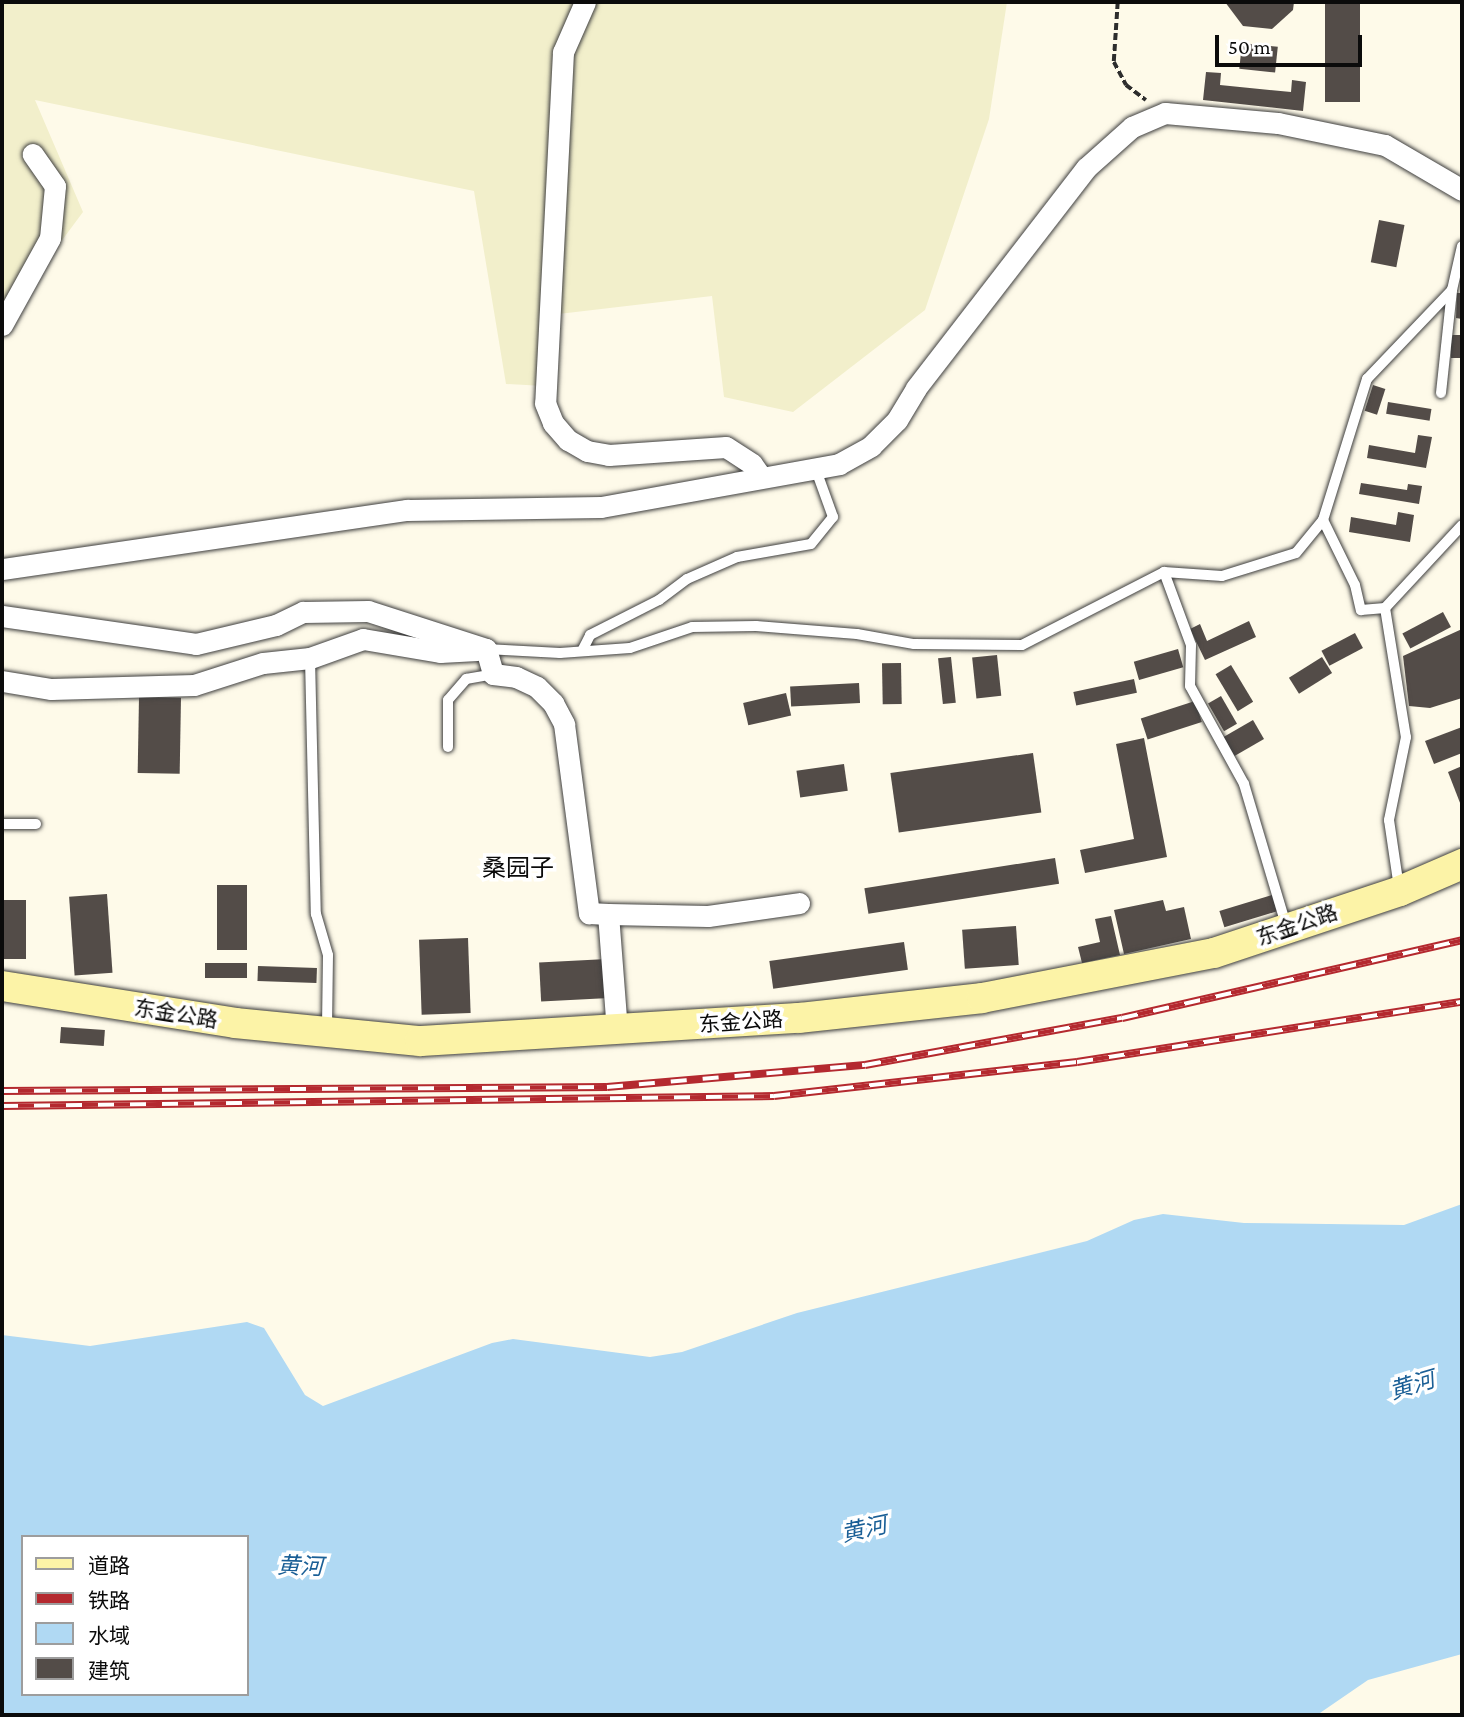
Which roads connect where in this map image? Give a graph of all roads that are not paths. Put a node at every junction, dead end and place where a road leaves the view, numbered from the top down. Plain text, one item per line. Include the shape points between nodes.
1 (585, 2) edge
2 (33, 154) dead end
3 (1462, 190) edge
4 (1462, 246) edge
5 (1452, 290) junction
6 (2, 325) edge
7 (1441, 393) dead end
8 (816, 470) junction
9 (761, 477) junction
10 (1323, 520) junction
11 (1462, 525) edge
12 (2, 569) edge
13 (1164, 572) junction
14 (1385, 608) junction
15 (2, 616) edge
16 (486, 649) junction
17 (582, 651) junction
18 (310, 658) junction
19 (493, 674) junction
20 (2, 681) edge
21 (448, 747) dead end
22 (2, 824) edge
23 (36, 824) dead end
24 (1462, 864) edge
25 (1400, 891) junction
26 (799, 903) dead end
27 (608, 914) junction
28 (1287, 929) junction
29 (2, 986) edge
30 (327, 1032) junction
31 (617, 1032) junction

1 - 9 street via 563,52 545,403 560,432 587,451 609,455 726,447 752,464
2 - 6 street via 55,186 50,238
3 - 8 street via 1385,145 1278,123 1165,113 1132,127 1086,168 916,388 897,420 871,446 839,464
4 - 5 lane
5 - 7 lane
5 - 10 lane via 1367,379
8 - 9 street
8 - 17 lane via 833,517 811,544 737,557 687,579 659,600 590,635
9 - 12 street via 601,507 407,510
10 - 13 lane via 1296,553 1222,576
10 - 14 lane via 1355,585 1360,610
11 - 14 lane
13 - 17 lane via 1022,645 914,645 857,634 743,626 692,627 629,648
13 - 28 lane via 1191,645 1190,686 1244,784
14 - 25 lane via 1406,737 1389,820
15 - 16 street via 196,644 276,625 303,612 368,611
16 - 17 lane
16 - 18 street via 440,652 363,639
16 - 19 street
18 - 20 street via 263,663 194,685 51,689
18 - 30 lane via 316,914 328,955
19 - 21 lane via 466,679 448,700 444,713
19 - 27 street via 516,677 537,687 564,724 589,913
22 - 23 lane
24 - 25 main road, 东金公路
25 - 28 main road, 东金公路
26 - 27 street via 708,916
27 - 31 street
28 - 31 main road, 东金公路 via 1214,953 982,998
29 - 30 main road, 东金公路 via 235,1023
30 - 31 main road, 东金公路 via 421,1041

